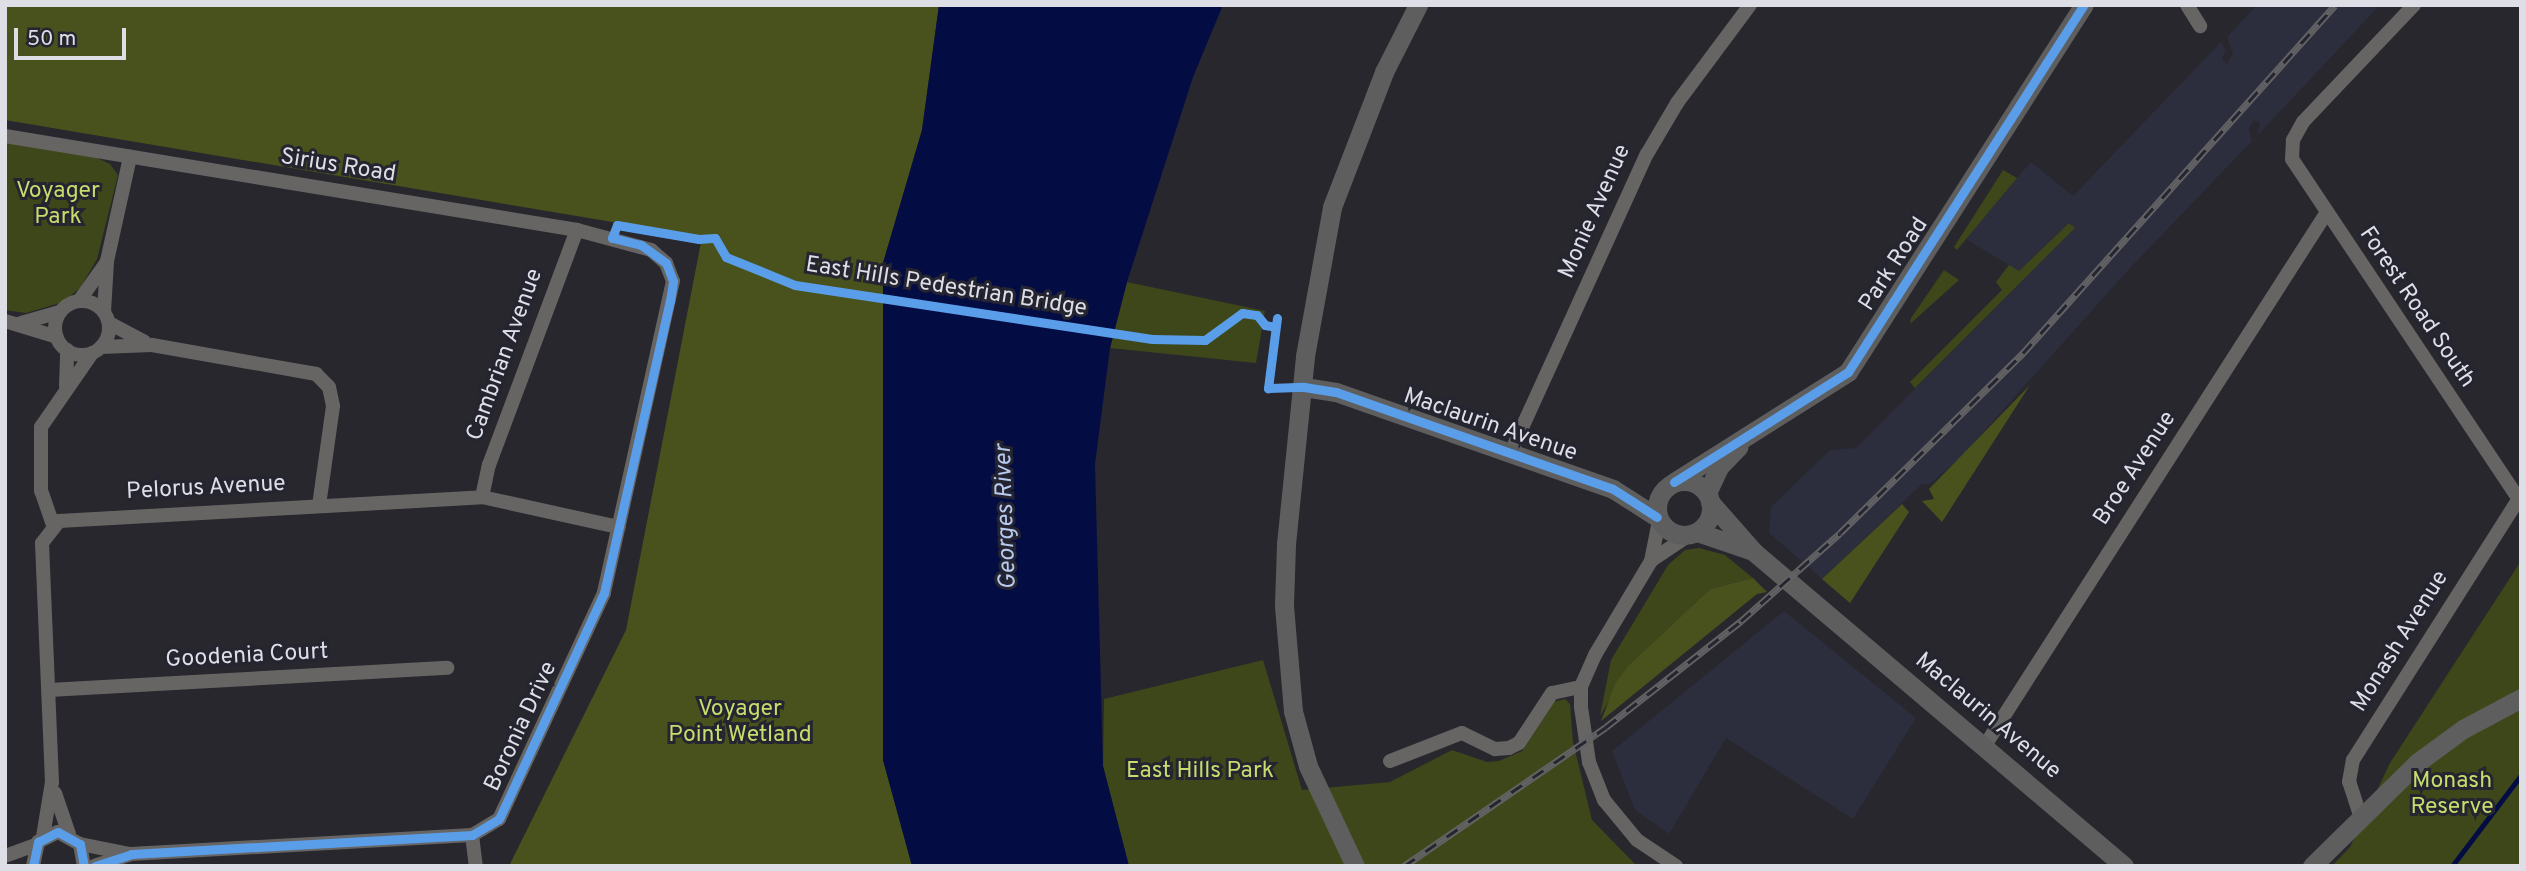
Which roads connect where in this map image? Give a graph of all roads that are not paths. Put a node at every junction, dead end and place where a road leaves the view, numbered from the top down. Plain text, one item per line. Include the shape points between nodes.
1 (1418, 5) edge
2 (1750, 5) edge
3 (2084, 5) edge
4 (2187, 5) edge
5 (2414, 5) edge
6 (2200, 26) dead end
7 (5, 136) edge
8 (130, 157) junction
9 (2325, 215) junction
10 (577, 230) junction
11 (661, 256) joint
12 (107, 261) junction
13 (79, 301) junction
14 (60, 312) junction
15 (106, 318) junction
16 (5, 321) edge
17 (20, 323) junction
18 (57, 337) junction
19 (152, 345) junction
20 (67, 350) junction
21 (97, 350) junction
22 (66, 386) junction
23 (1304, 387) junction
24 (1755, 433) junction
25 (1510, 454) junction
26 (1670, 485) junction
27 (1613, 489) junction
28 (482, 498) junction
29 (1709, 498) junction
30 (2519, 501) edge
31 (319, 506) junction
32 (1658, 519) junction
33 (52, 525) junction
34 (619, 527) junction
35 (1693, 534) junction
36 (1754, 552) junction
37 (1651, 561) junction
38 (447, 668) dead end
39 (1581, 687) junction
40 (50, 690) junction
41 (2521, 698) edge
42 (1984, 747) junction
43 (1390, 761) dead end
44 (52, 782) junction
45 (2360, 815) junction
46 (472, 835) junction
47 (75, 839) junction
48 (39, 841) junction
49 (131, 854) junction
50 (5, 856) edge
51 (5, 865) edge
52 (11, 866) edge
53 (33, 866) edge
54 (84, 866) edge
55 (95, 866) edge
56 (476, 866) edge
57 (1355, 866) edge
58 (1676, 866) edge
59 (2124, 866) edge
60 (2312, 866) edge

1 - 23 main road via 1384,72 1332,207 1304,356
2 - 25 street, Monie Avenue via 1677,103 1647,155
3 - 24 main road, Park Road via 1848,372
4 - 6 street
5 - 9 street, Forest Road South via 2296,133 2291,149 2294,168
7 - 8 street, Sirius Road
8 - 10 street, Sirius Road
8 - 12 street
9 - 30 street, Forest Road South
9 - 42 street, Broe Avenue
10 - 11 street, Sirius Road via 641,245
10 - 28 street, Cambrian Avenue via 493,455
11 - 34 street, Boronia Drive via 670,271 672,290
12 - 13 street
12 - 15 street
13 - 14 street
13 - 15 street via 91,302
14 - 17 street
14 - 18 street
15 - 19 street
15 - 21 street
16 - 17 street
17 - 18 street
18 - 20 street
19 - 21 street
19 - 31 street via 307,370 323,379 333,406
20 - 21 street
20 - 22 street
21 - 22 street
22 - 33 street via 40,437 41,491
23 - 25 main road, Maclaurin Avenue via 1336,392
23 - 57 main road via 1285,568 1292,687 1303,749
24 - 26 main road, Park Road via 1712,455
24 - 29 main road, Park Road via 1718,467
25 - 27 main road, Maclaurin Avenue
26 - 27 main road, Maclaurin Avenue
26 - 29 main road via 1693,482
26 - 32 main road via 1657,500
27 - 32 main road, Maclaurin Avenue
28 - 31 street, Pelorus Avenue
28 - 34 street, Pelorus Avenue
29 - 35 main road via 1710,516
29 - 36 main road, Maclaurin Avenue
30 - 45 street, Monash Avenue via 2353,760 2349,782
31 - 33 street, Pelorus Avenue via 68,519
32 - 35 main road via 1672,533
32 - 37 street
33 - 40 street via 42,543
34 - 46 street, Boronia Drive via 601,601 505,810 492,826
35 - 36 main road, Maclaurin Avenue
35 - 37 street
36 - 42 main road, Maclaurin Avenue
37 - 39 street
38 - 40 street, Goodenia Court
39 - 43 street via 1552,693 1515,746 1495,749 1462,733
39 - 58 street via 1587,751 1604,800 1637,840
40 - 44 street
41 - 45 main road via 2445,742
42 - 59 main road, Maclaurin Avenue
44 - 47 street
44 - 48 street
45 - 60 main road
46 - 49 street
46 - 56 street
47 - 48 street
47 - 49 street
47 - 54 street
48 - 50 street
48 - 53 street
49 - 55 street
51 - 52 street

